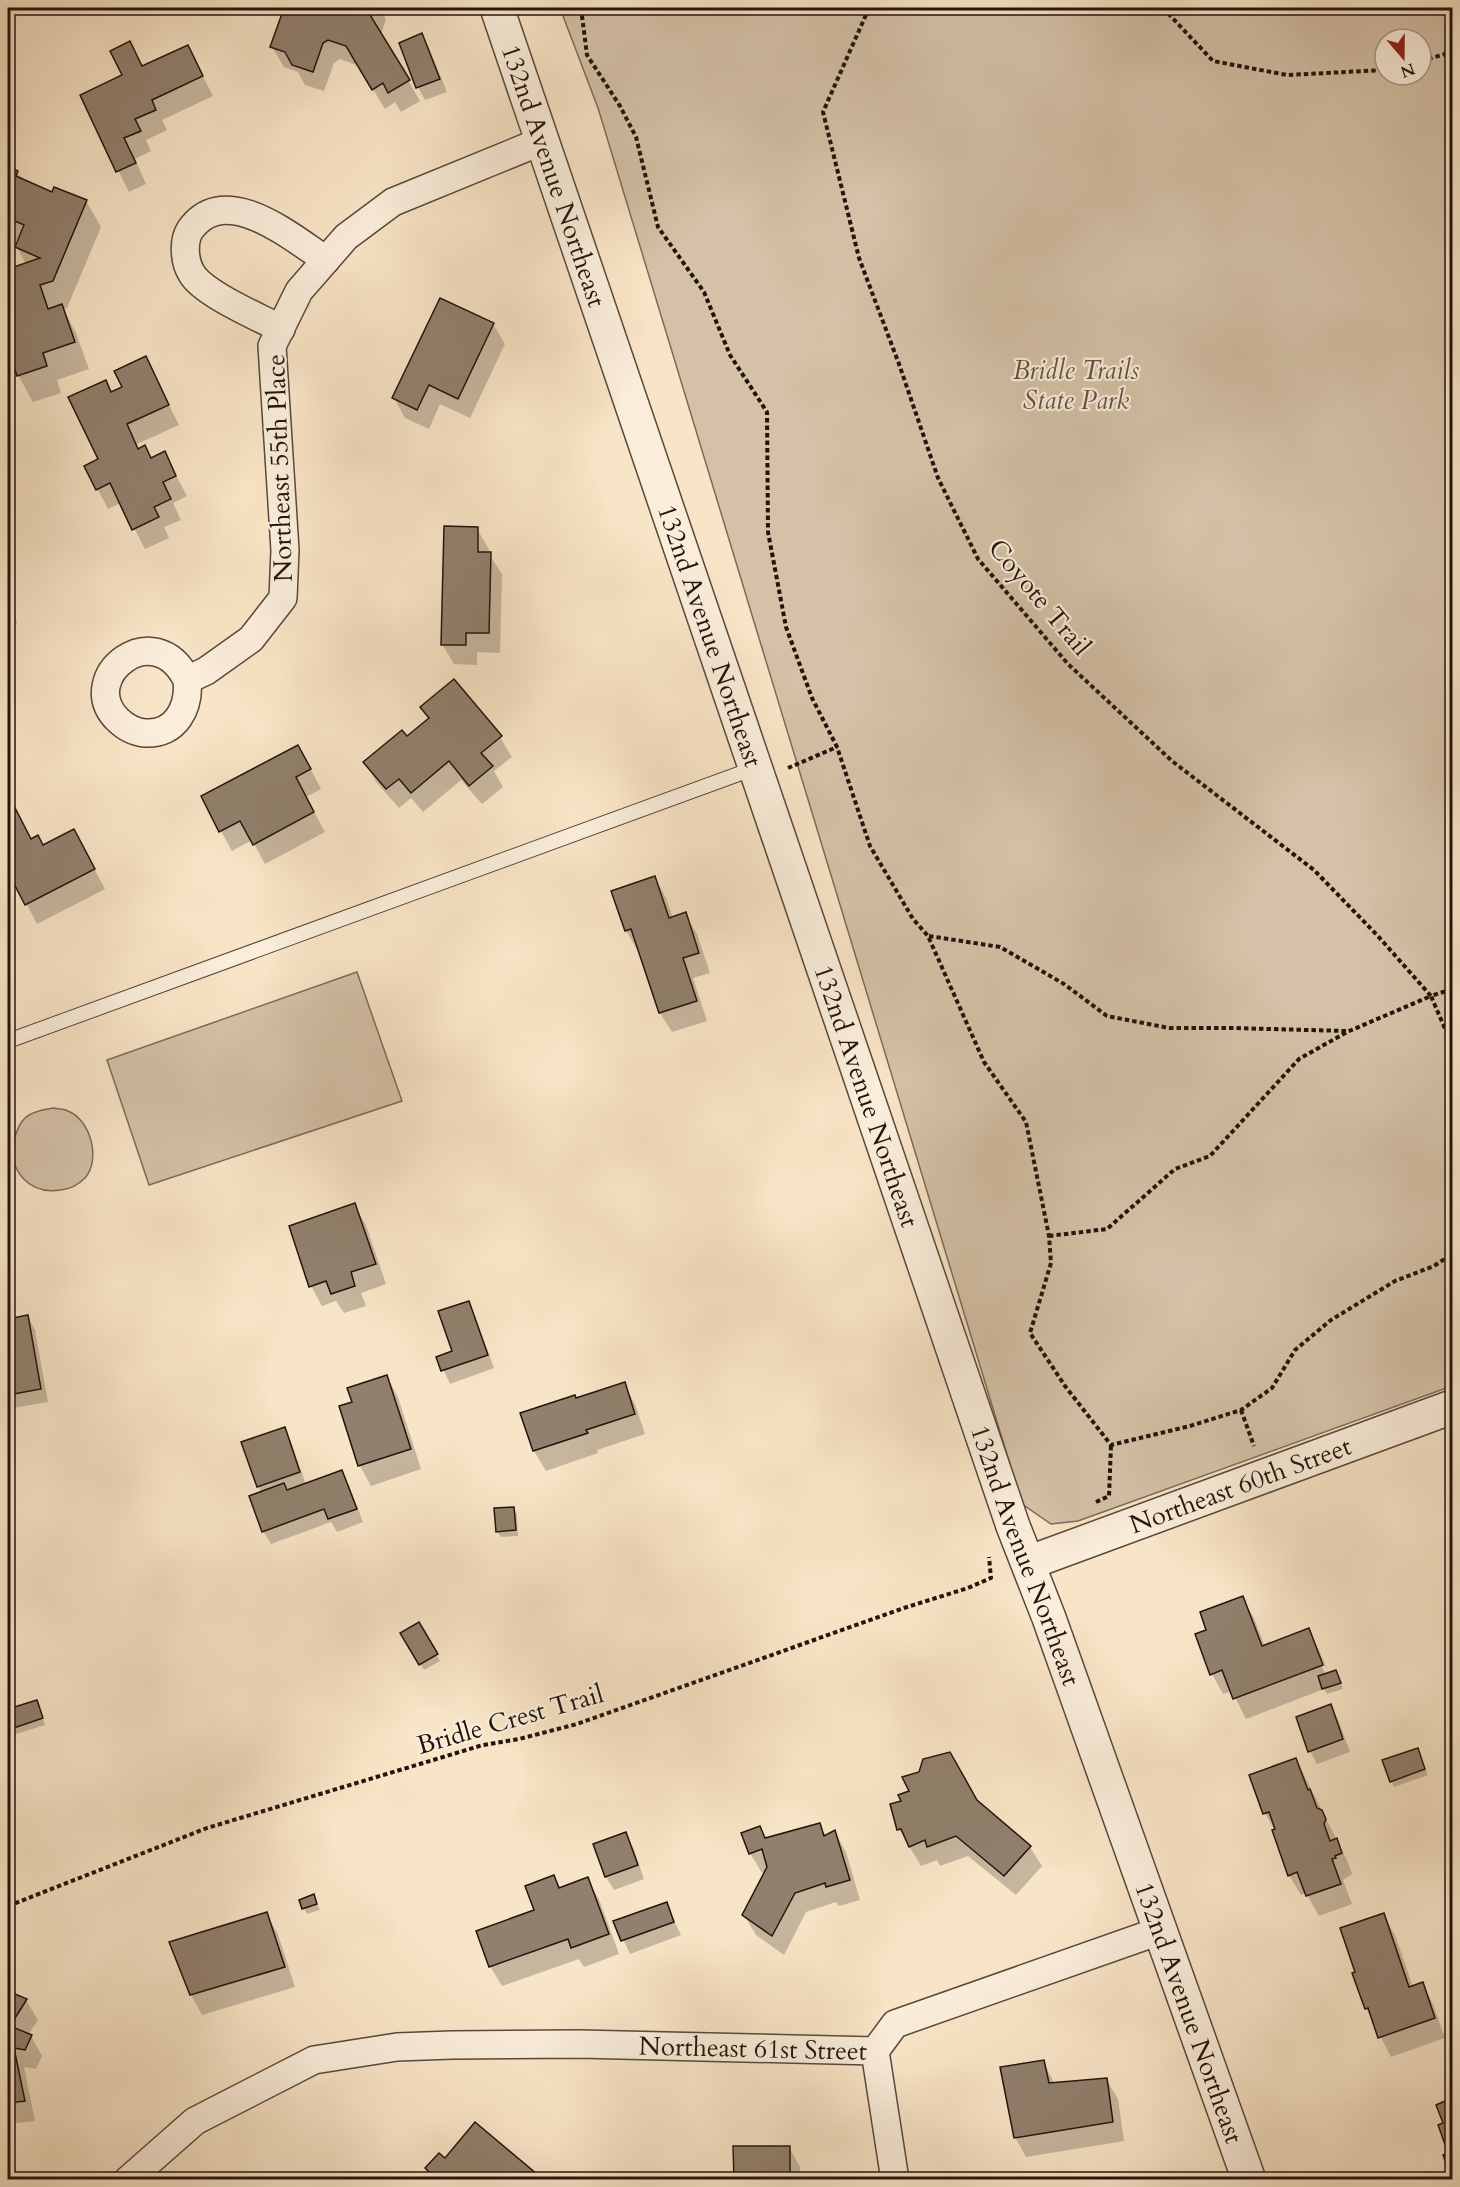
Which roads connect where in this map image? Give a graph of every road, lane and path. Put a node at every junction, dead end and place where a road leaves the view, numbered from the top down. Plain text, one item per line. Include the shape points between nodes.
1 (497, 8) edge
2 (581, 8) edge
3 (869, 8) edge
4 (1163, 8) edge
5 (1452, 52) edge
6 (1433, 58) edge
7 (1373, 71) edge
8 (542, 141) junction
9 (326, 260) junction
10 (281, 329) junction
11 (187, 680) dead end
12 (837, 747) junction
13 (767, 770) junction
14 (928, 936) junction
15 (1452, 988) edge
16 (1431, 996) junction
17 (1347, 1032) junction
18 (8, 1041) edge
19 (1452, 1045) edge
20 (1049, 1236) junction
21 (1452, 1254) edge
22 (1452, 1407) edge
23 (1241, 1410) junction
24 (1111, 1445) junction
25 (1264, 1475) junction
26 (1091, 1504) dead end
27 (988, 1549) dead end
28 (1028, 1563) junction
29 (8, 1906) edge
30 (1162, 1930) junction
31 (875, 2051) junction
32 (128, 2180) edge
33 (895, 2180) edge
34 (1249, 2180) edge

1 - 8 street, 132nd Avenue Northeast
2 - 12 path via 586,56 636,137 658,228 704,291 730,355 767,412 768,532 786,627 812,698
3 - 16 path, Coyote Trail via 823,112 859,258 938,478 978,559 1068,664 1172,761 1314,870
4 - 7 path via 1213,61 1287,75
5 - 6 path
8 - 9 street, Northeast 55th Place via 393,202 346,237
8 - 13 street, 132nd Avenue Northeast
9 - 10 street, Northeast 55th Place via 299,291
9 - 10 street via 265,220 239,211 220,209 202,216 189,231 185,251 192,274 213,294
10 - 11 street, Northeast 55th Place via 273,346 285,550 283,598 251,639
12 - 13 path
12 - 14 path via 870,846 913,919
13 - 18 lane
13 - 28 street, 132nd Avenue Northeast
14 - 17 path via 1000,947 1064,984 1107,1016 1169,1028
14 - 20 path via 984,1062 1026,1122
15 - 16 path
16 - 17 path
16 - 19 path, Coyote Trail
17 - 20 path via 1299,1059 1210,1156 1175,1169 1107,1228
20 - 24 path via 1051,1263 1030,1333
21 - 23 path via 1434,1266 1395,1281 1331,1320 1295,1350 1272,1388
22 - 25 street, Northeast 60th Street
23 - 24 path
23 - 25 path
24 - 26 path via 1109,1496
25 - 28 street, Northeast 60th Street
27 - 29 path, Bridle Crest Trail via 991,1578 968,1588 577,1724 483,1745 207,1828
28 - 30 street, 132nd Avenue Northeast
30 - 31 street, Northeast 61st Street via 895,2024
30 - 34 street, 132nd Avenue Northeast
31 - 32 street, Northeast 61st Street via 579,2044 441,2046 397,2047 314,2060 195,2121
31 - 33 street

